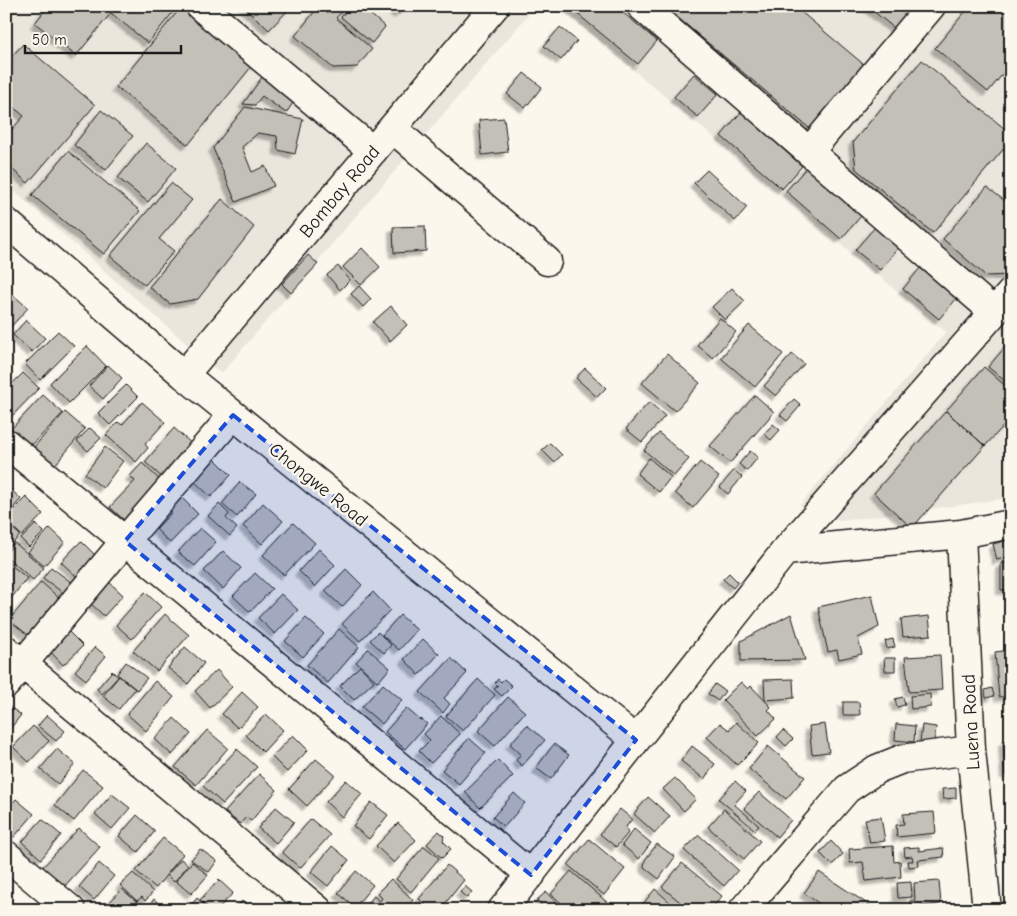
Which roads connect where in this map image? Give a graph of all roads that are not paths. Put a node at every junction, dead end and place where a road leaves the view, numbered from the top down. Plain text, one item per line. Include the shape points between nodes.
1 (200, 6) edge
2 (495, 6) edge
3 (641, 6) edge
4 (931, 6) edge
5 (392, 128) junction
6 (373, 151) junction
7 (809, 152) junction
8 (6, 222) edge
9 (547, 261) dead end
10 (1002, 302) edge
11 (184, 375) junction
12 (233, 415) junction
13 (6, 443) edge
14 (1011, 524) edge
15 (961, 534) junction
16 (125, 541) junction
17 (785, 551) junction
18 (12, 666) edge
19 (636, 740) junction
20 (971, 750) junction
21 (6, 855) edge
22 (531, 875) junction
23 (71, 910) edge
24 (318, 910) edge
25 (502, 910) edge
26 (743, 910) edge
27 (987, 910) edge

1 - 6 street
2 - 5 street, Bombay Road
3 - 7 street
4 - 7 street
5 - 6 street, Bombay Road
5 - 9 street
6 - 11 street, Bombay Road
7 - 10 street
8 - 11 street, Chongwe Road
10 - 17 street
11 - 12 street, Chongwe Road
12 - 16 street
12 - 19 street, Chongwe Road
13 - 16 street
14 - 15 street
15 - 17 street
15 - 20 street, Luena Road
16 - 18 street
16 - 22 street
17 - 19 street
18 - 24 street
19 - 22 street
20 - 26 street via 902,759 877,769 847,789
20 - 27 street, Luena Road
21 - 23 street
22 - 25 street

